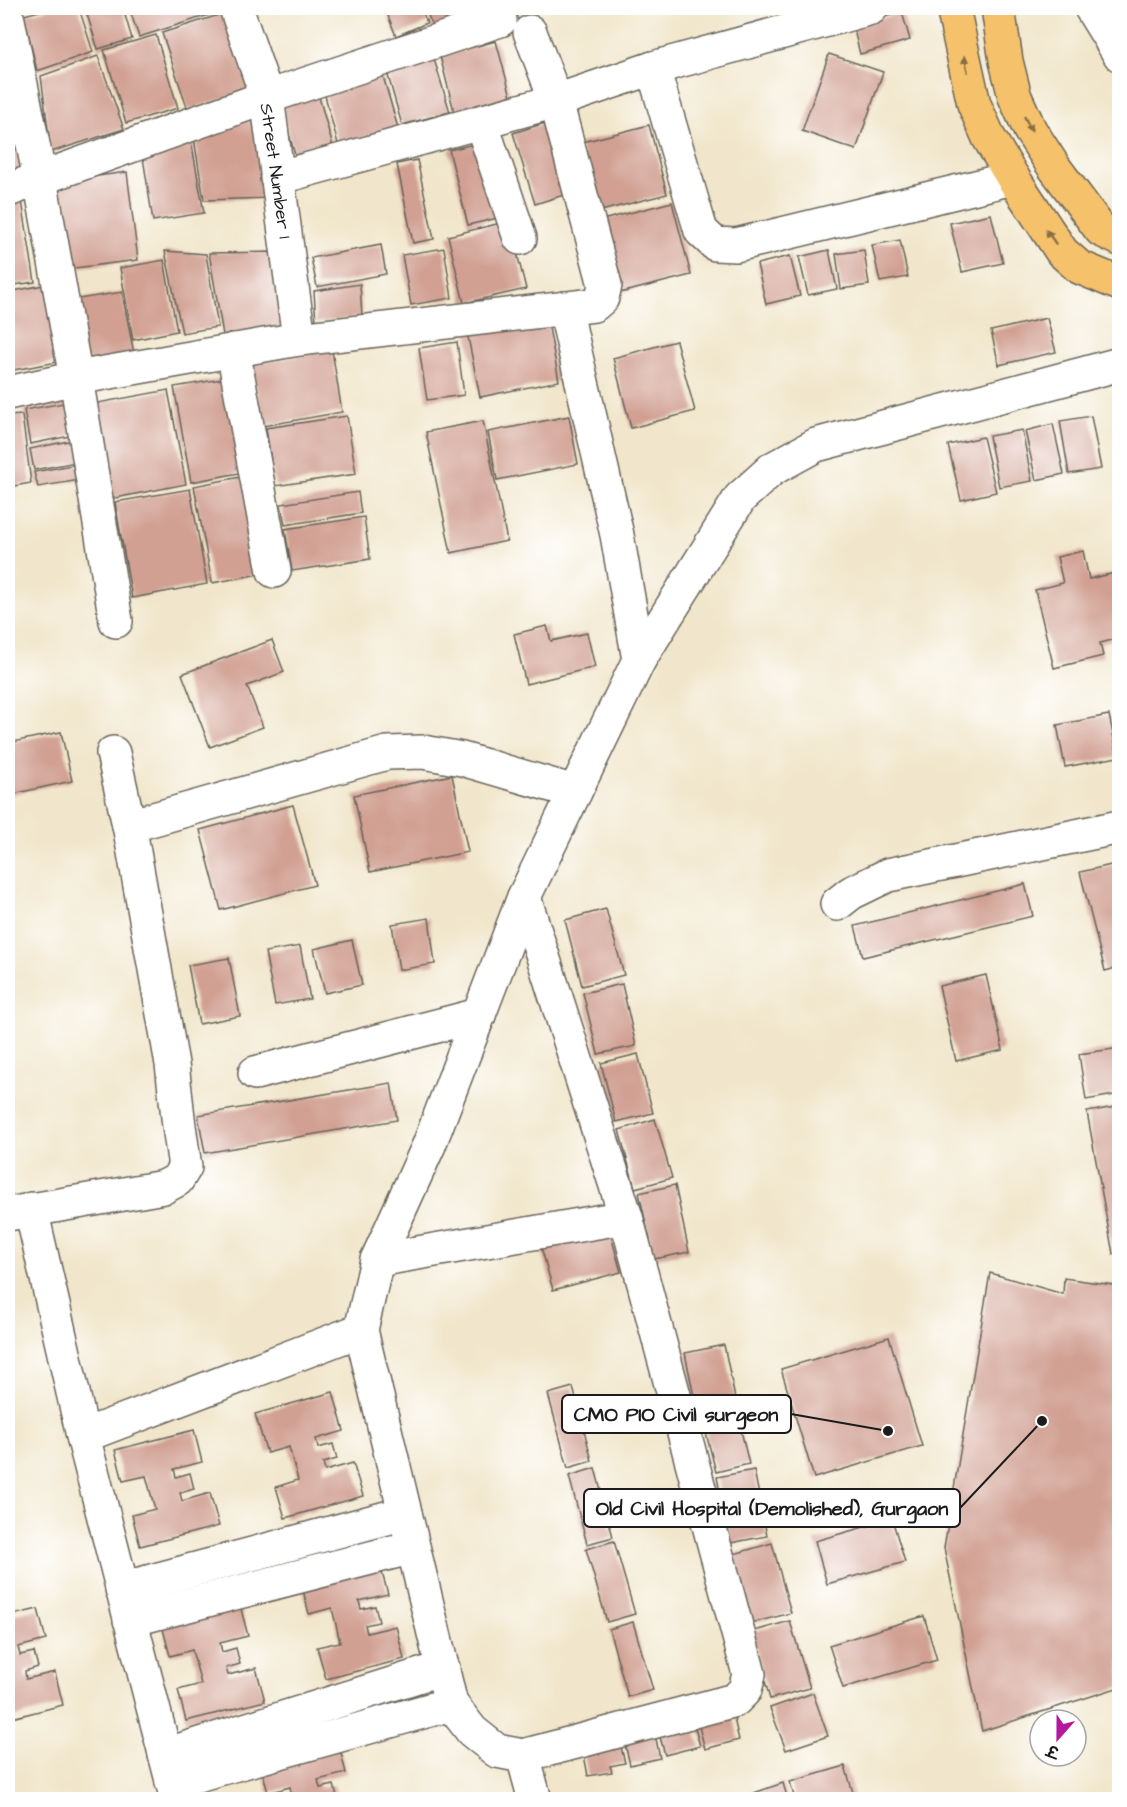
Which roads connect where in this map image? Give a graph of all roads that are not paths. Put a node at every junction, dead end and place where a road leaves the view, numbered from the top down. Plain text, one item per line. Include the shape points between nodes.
1 (236, 8) edge
2 (871, 8) edge
3 (953, 8) edge
4 (998, 8) edge
5 (1091, 8) edge
6 (8, 20) edge
7 (500, 20) dead end
8 (530, 32) dead end
9 (1119, 55) edge
10 (653, 68) junction
11 (267, 97) junction
12 (556, 101) junction
13 (481, 122) junction
14 (277, 178) junction
15 (1013, 178) junction
16 (40, 179) junction
17 (8, 190) edge
18 (520, 238) dead end
19 (1119, 239) edge
20 (1119, 284) edge
21 (565, 308) junction
22 (299, 339) junction
23 (233, 350) junction
24 (1119, 364) edge
25 (76, 378) junction
26 (8, 393) edge
27 (274, 571) dead end
28 (116, 621) dead end
29 (639, 660) junction
30 (113, 753) dead end
31 (575, 792) junction
32 (129, 826) junction
33 (1119, 827) edge
34 (524, 897) junction
35 (837, 904) dead end
36 (479, 1015) junction
37 (255, 1073) dead end
38 (19, 1212) edge
39 (626, 1216) junction
40 (377, 1260) junction
41 (361, 1330) junction
42 (83, 1436) junction
43 (405, 1513) junction
44 (413, 1547) junction
45 (126, 1604) junction
46 (442, 1668) junction
47 (451, 1704) junction
48 (523, 1756) junction
49 (171, 1779) edge
50 (535, 1800) edge

1 - 11 street, Street Number 1
2 - 10 street
15 -> 3 main road via 974,104
4 -> 19 main road via 1015,97 1030,130 1101,231
5 - 9 street
6 - 16 street
7 - 11 street
8 - 12 street
10 - 12 street
10 - 15 street via 701,231 715,243 736,245
11 - 14 street, Street Number 1
11 - 16 street
12 - 13 street
12 - 21 street via 605,285 602,298 594,305
13 - 14 street
13 - 18 street
14 - 22 street, Street Number 1
20 -> 15 main road via 1078,267 1062,252
16 - 17 street
16 - 25 street
21 - 22 street
21 - 29 street via 617,534
22 - 23 street
23 - 25 street
23 - 27 street
24 - 29 street via 816,445 772,469 740,498
25 - 26 street
25 - 28 street
29 - 31 street
30 - 32 street
31 - 32 street via 462,759 423,752 387,753
31 - 34 street
32 - 38 street via 172,1064 185,1167 177,1180 164,1187
33 - 35 street via 888,875 851,892
34 - 36 street
34 - 39 street
36 - 37 street
36 - 40 street via 429,1145
38 - 42 street
39 - 40 street
39 - 48 street via 749,1674 746,1690 735,1700
40 - 41 street
41 - 42 street
41 - 43 street
42 - 45 street
43 - 44 street
43 - 45 street
44 - 45 street
44 - 46 street
45 - 49 street
46 - 47 street
46 - 49 street
47 - 48 street via 472,1731 497,1751
47 - 49 street
48 - 50 street

